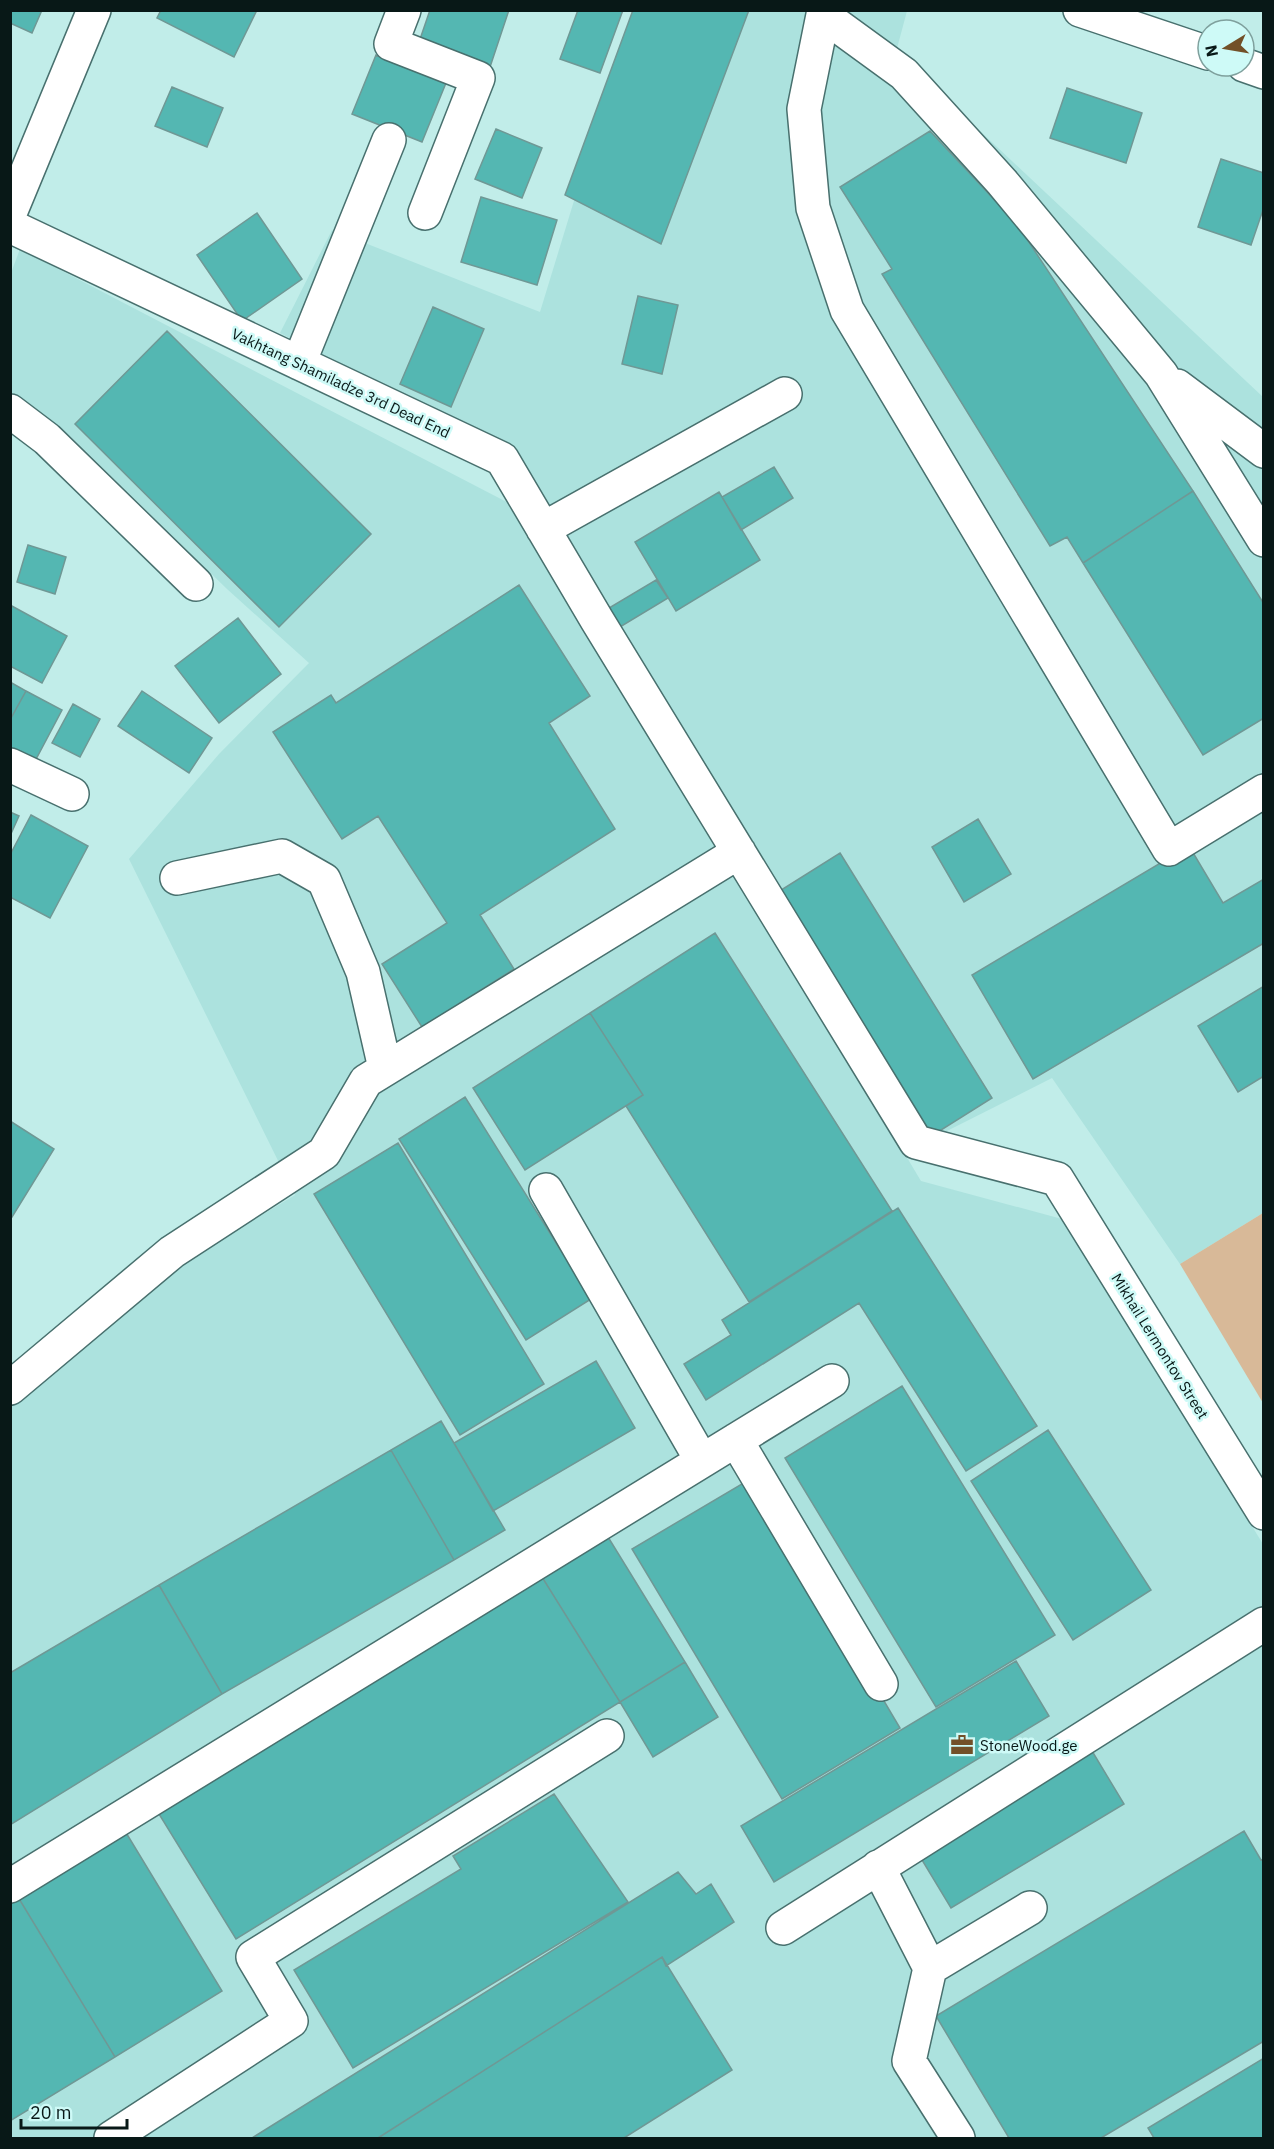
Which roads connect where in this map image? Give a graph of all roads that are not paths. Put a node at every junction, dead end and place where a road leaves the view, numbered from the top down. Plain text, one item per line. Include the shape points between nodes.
1 (94, 10) edge
2 (404, 10) edge
3 (1080, 10) edge
4 (823, 13) edge
5 (1142, 20) edge
6 (1196, 47) edge
7 (389, 140) dead end
8 (10, 213) edge
9 (425, 213) dead end
10 (10, 226) edge
11 (299, 363) junction
12 (1161, 374) junction
13 (784, 394) dead end
14 (10, 411) edge
15 (1263, 451) edge
16 (543, 530) junction
17 (1263, 540) edge
18 (196, 584) dead end
19 (10, 765) edge
20 (1263, 790) edge
21 (72, 794) dead end
22 (739, 852) junction
23 (177, 878) dead end
24 (385, 1068) junction
25 (1057, 1179) joint
26 (546, 1190) dead end
27 (832, 1381) dead end
28 (10, 1388) edge
29 (736, 1440) junction
30 (702, 1461) junction
31 (1263, 1513) edge
32 (1263, 1624) edge
33 (881, 1684) dead end
34 (607, 1736) dead end
35 (878, 1867) junction
36 (10, 1886) edge
37 (1030, 1908) dead end
38 (783, 1928) dead end
39 (930, 1968) junction
40 (111, 2139) edge
41 (958, 2139) edge

1 - 8 street
2 - 9 street via 391,44 478,78
3 - 5 street
4 - 12 street via 904,74 1002,182
4 - 20 street via 804,109 813,208 847,310 1169,849
5 - 6 street
7 - 11 street
10 - 11 street, Vakhtang Shamiladze 3rd Dead End
11 - 16 street, Vakhtang Shamiladze 3rd Dead End via 502,459
12 - 15 street
12 - 17 street
13 - 16 street
14 - 18 street via 47,439
16 - 22 street, Vakhtang Shamiladze 3rd Dead End
19 - 21 street
22 - 24 street
22 - 25 street, Vakhtang Shamiladze 3rd Dead End via 916,1142
23 - 24 street via 282,856 324,880 363,972
24 - 28 street via 366,1081 324,1153 172,1252
25 - 31 street, Mikhail Lermontov Street
26 - 30 street
27 - 29 street
29 - 30 street
29 - 33 street
30 - 36 street
32 - 35 street
34 - 40 street via 253,1957 291,2021
35 - 38 street
35 - 39 street
37 - 39 street
39 - 41 street via 909,2061

